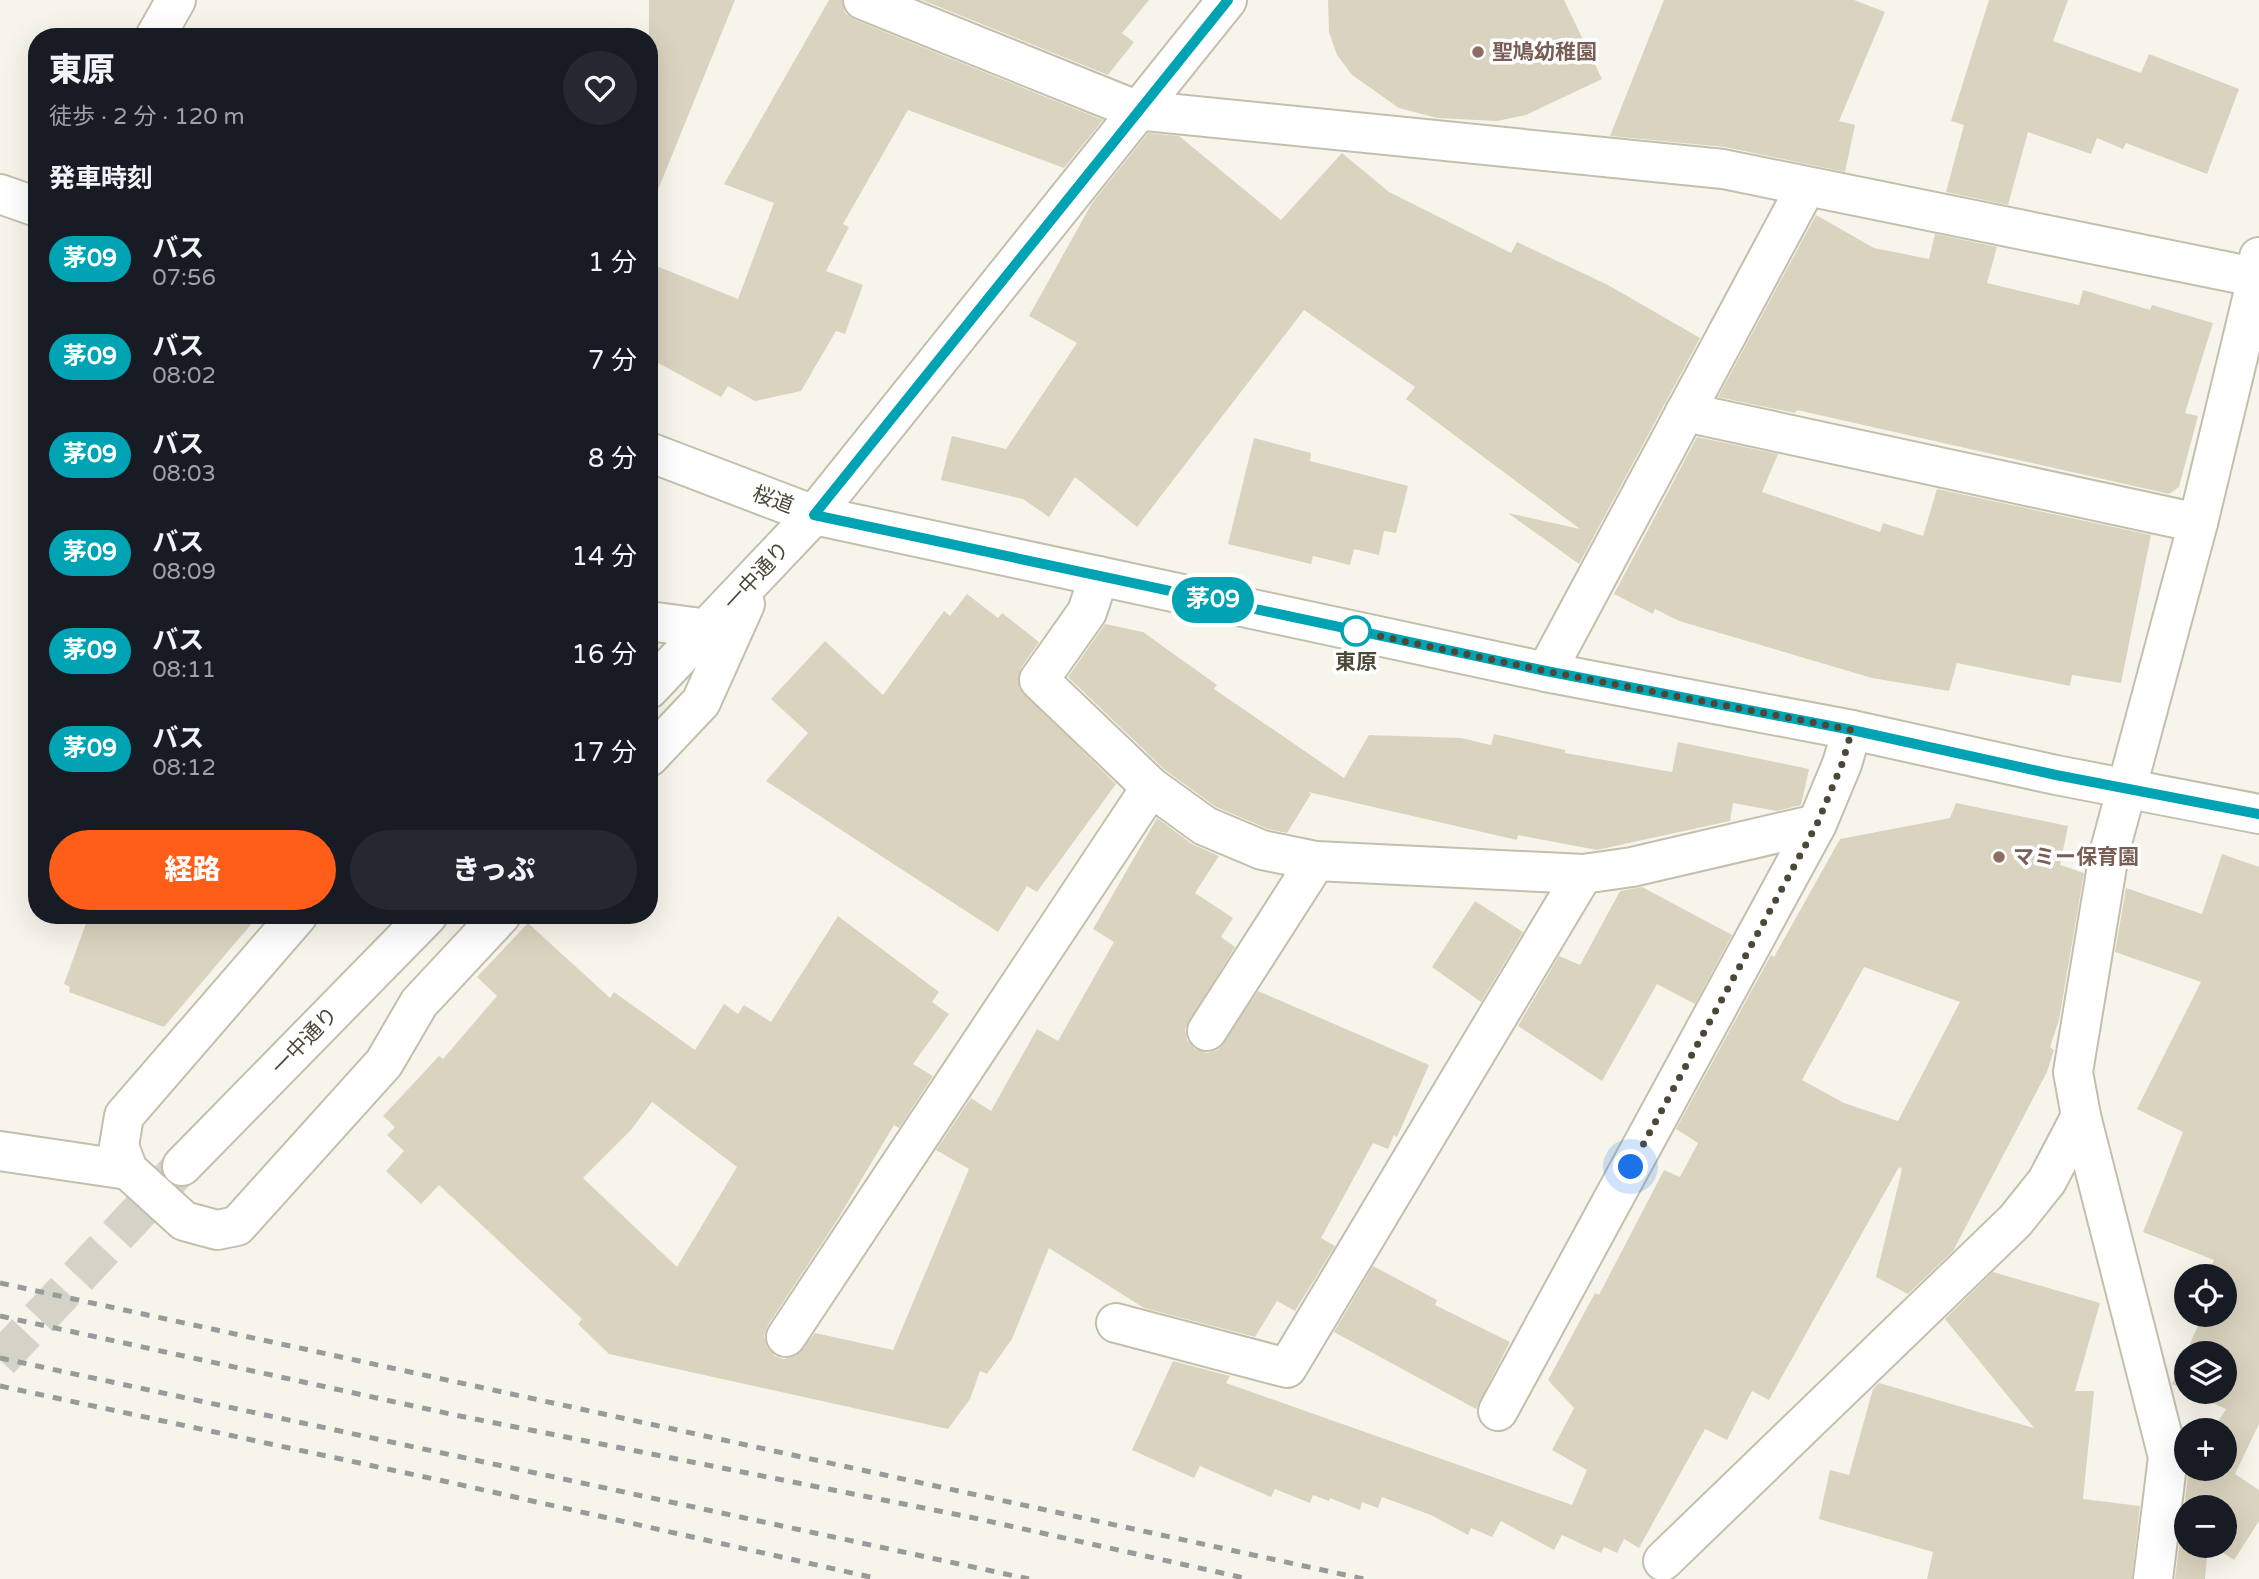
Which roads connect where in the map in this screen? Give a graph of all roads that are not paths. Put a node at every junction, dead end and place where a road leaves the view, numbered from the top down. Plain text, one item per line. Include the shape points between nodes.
1 (176, 0) edge
2 (863, 0) edge
3 (1227, 0) edge
4 (905, 9) edge
5 (160, 28) edge
6 (1136, 110) junction
7 (1806, 187) junction
8 (0, 194) edge
9 (28, 205) edge
10 (2258, 271) edge
11 (1685, 412) junction
12 (658, 455) edge
13 (814, 515) junction
14 (2198, 523) junction
15 (1099, 576) junction
16 (757, 577) junction
17 (658, 622) edge
18 (708, 629) junction
19 (1546, 671) junction
20 (658, 680) edge
21 (1852, 730) junction
22 (658, 747) edge
23 (1151, 787) junction
24 (2127, 789) junction
25 (2259, 814) edge
26 (1817, 824) junction
27 (1316, 861) junction
28 (1583, 874) junction
29 (290, 924) edge
30 (419, 924) edge
31 (493, 924) edge
32 (1207, 1031) dead end
33 (2081, 1116) junction
34 (0, 1151) edge
35 (182, 1166) tunnel mouth
36 (128, 1170) junction
37 (1116, 1324) dead end
38 (786, 1337) dead end
39 (1498, 1411) dead end
40 (1663, 1561) dead end
41 (2153, 1579) edge

1 - 5 street
2 - 4 street
3 - 6 street, 一中通り
4 - 6 street
6 - 7 street via 1723,169
6 - 13 street, 一中通り
7 - 10 street
7 - 11 street
8 - 9 street
10 - 14 street
11 - 14 street
11 - 19 street
12 - 13 street, 桜道
13 - 15 street, 桜道
13 - 16 street, 一中通り
14 - 24 street
15 - 19 street, 桜道
15 - 23 street via 1087,612 1039,680
16 - 18 street, 一中通り
16 - 22 street via 701,702
17 - 18 street
18 - 20 street, 一中通り
19 - 21 street, 桜道
21 - 24 street, 桜道
21 - 26 street
23 - 27 street via 1205,826 1262,850
23 - 38 street
24 - 25 street, 桜道
24 - 33 street via 2109,854 2073,1072
26 - 28 street
26 - 39 street
27 - 28 street
27 - 32 street
28 - 37 street via 1287,1368
29 - 36 street via 124,1116 119,1146
30 - 35 street, 一中通り
31 - 36 street via 419,1003 384,1062 237,1226 217,1230 184,1221
33 - 40 street via 2047,1181 2015,1221
33 - 41 street via 2168,1457
34 - 36 street

